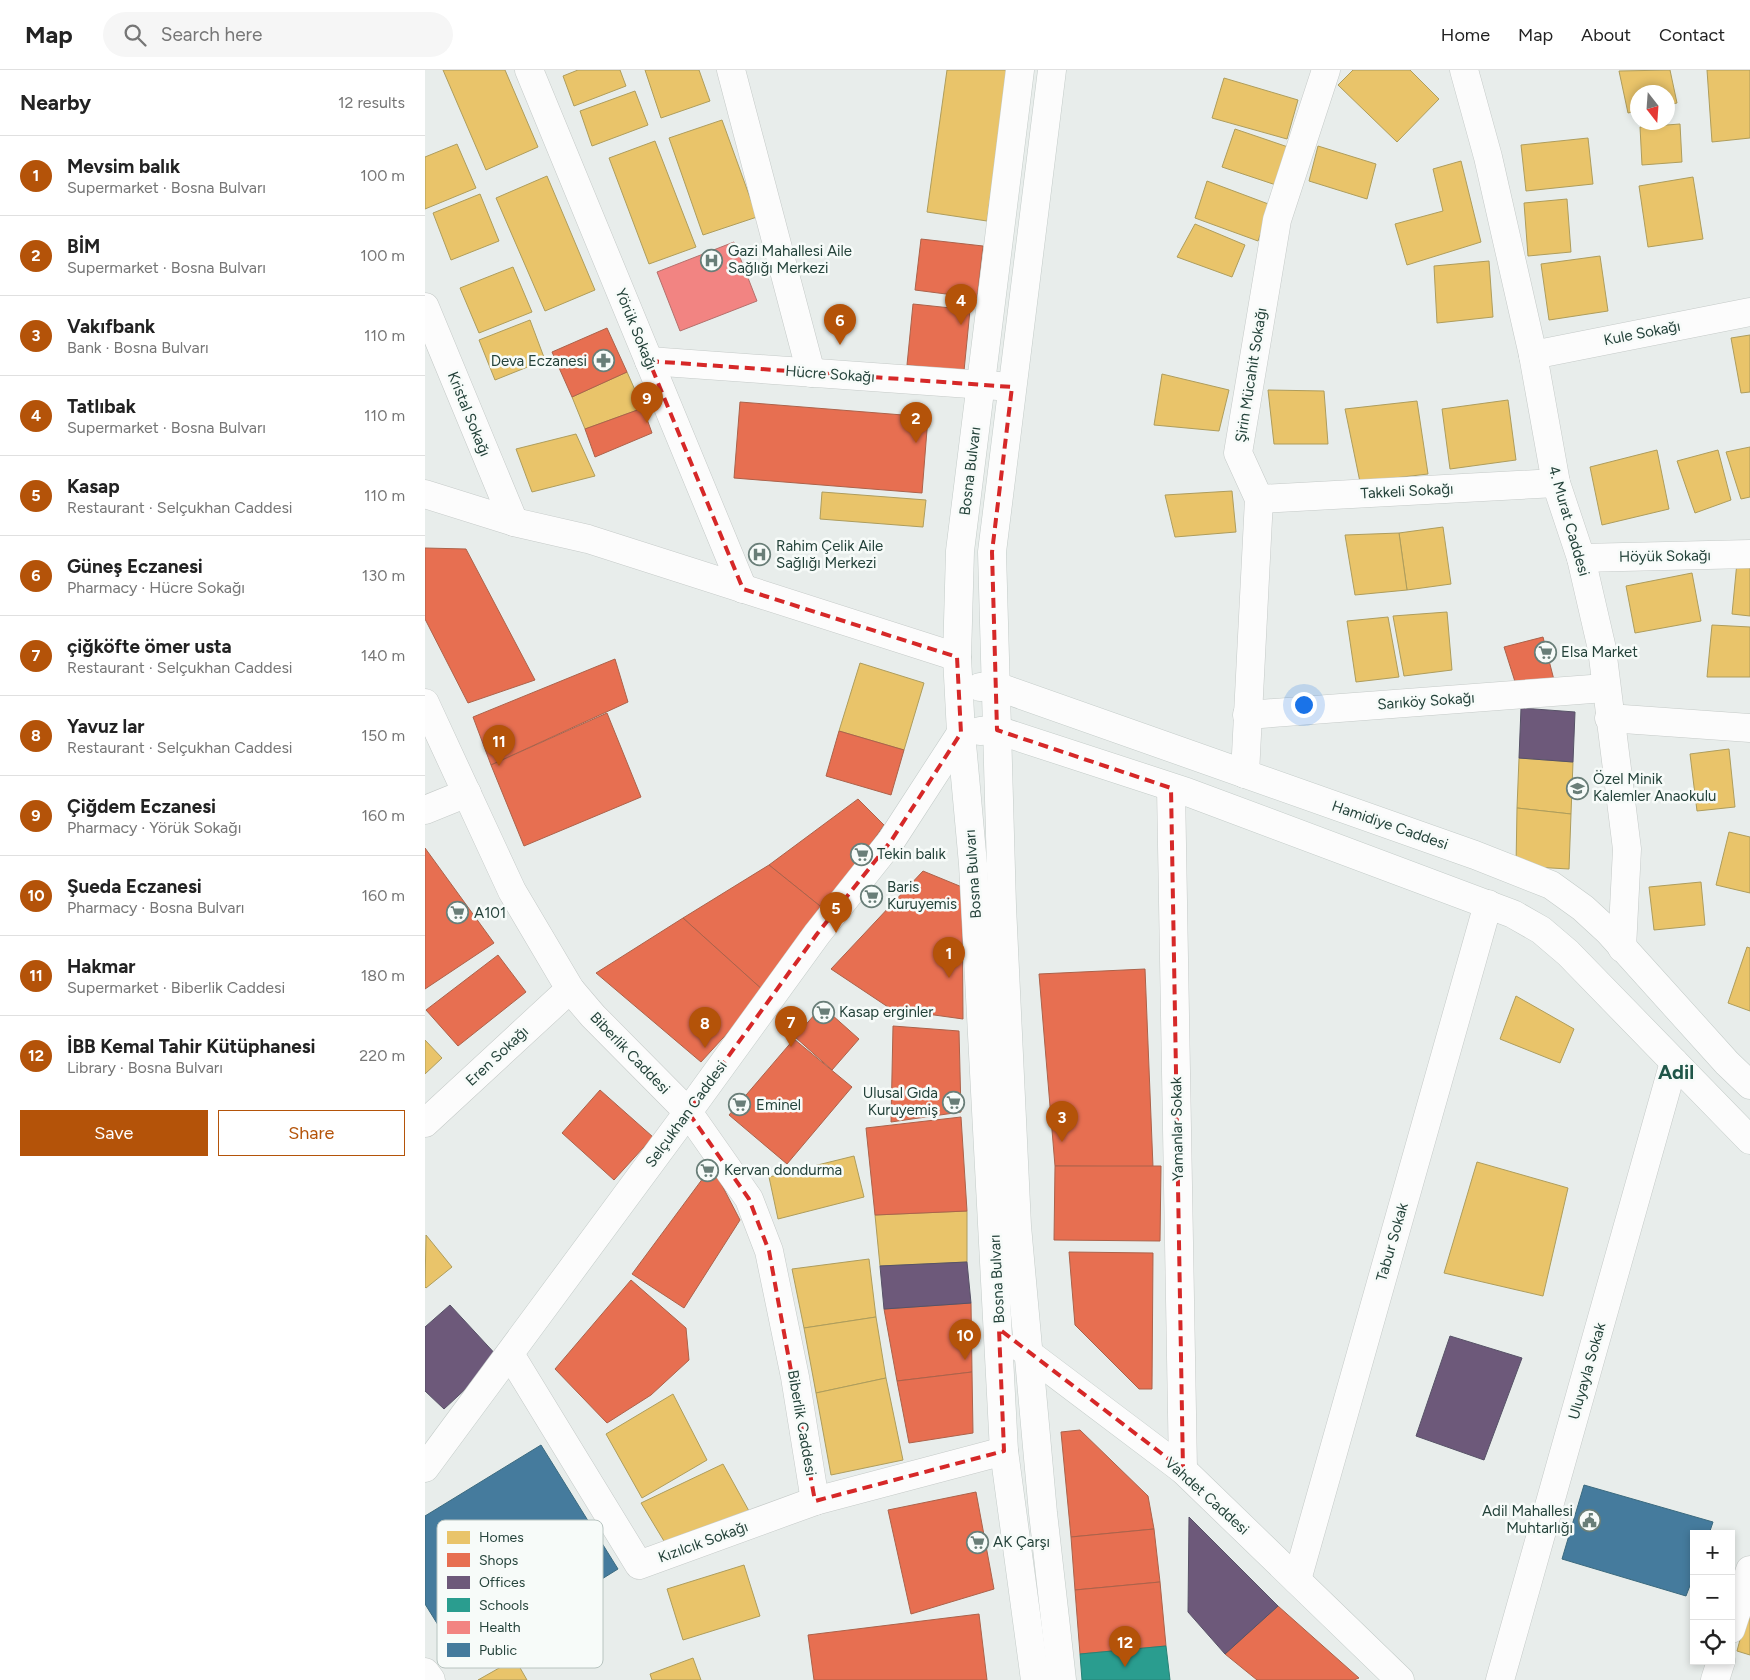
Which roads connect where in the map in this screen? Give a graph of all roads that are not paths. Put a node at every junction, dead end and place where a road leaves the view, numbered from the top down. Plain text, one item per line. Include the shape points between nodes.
1 (529, 70) edge
2 (731, 70) edge
3 (1020, 70) edge
4 (1052, 70) edge
5 (1326, 70) edge
6 (1464, 70) edge
7 (425, 307) edge
8 (1750, 312) edge
9 (1533, 355) junction
10 (649, 360) junction
11 (811, 373) junction
12 (981, 386) junction
13 (1012, 387) junction
14 (1556, 483) junction
15 (425, 494) edge
16 (1259, 499) junction
17 (514, 522) junction
18 (1750, 554) edge
19 (1581, 558) junction
20 (743, 589) junction
21 (957, 657) junction
22 (996, 686) junction
23 (959, 688) junction
24 (1605, 688) junction
25 (425, 704) edge
26 (1247, 715) junction
27 (1609, 718) junction
28 (1750, 728) edge
29 (997, 730) junction
30 (961, 733) junction
31 (1245, 774) junction
32 (1171, 788) junction
33 (467, 792) junction
34 (425, 810) edge
35 (1488, 904) junction
36 (1622, 948) junction
37 (570, 989) junction
38 (1674, 1004) junction
39 (1674, 1062) junction
40 (1750, 1085) edge
41 (689, 1112) junction
42 (425, 1123) edge
43 (1750, 1140) edge
44 (999, 1329) junction
45 (509, 1354) junction
46 (1029, 1355) junction
47 (1004, 1451) junction
48 (425, 1468) edge
49 (1183, 1470) junction
50 (815, 1501) junction
51 (1750, 1570) edge
52 (1297, 1580) junction
53 (1734, 1620) edge
54 (1720, 1665) edge
55 (425, 1672) edge
56 (431, 1680) edge
57 (1035, 1680) edge
58 (1062, 1680) edge
59 (1400, 1680) edge
60 (1500, 1680) edge
61 (1715, 1680) edge

1 - 10 street, Yörük Sokağı
2 - 11 street
3 - 12 street, Bosna Bulvarı
4 - 13 street, Bosna Bulvarı
5 - 16 street, Şirin Mücahit Sokağı via 1277,220 1238,453
6 - 9 street, 4. Murat Caddesi via 1488,157
7 - 17 street, Kristal Sokağı
8 - 9 street, Kule Sokağı
9 - 14 street, 4. Murat Caddesi
10 - 11 street, Hücre Sokağı
10 - 20 street, Yörük Sokağı
11 - 12 street, Hücre Sokağı
12 - 13 street, Hücre Sokağı
12 - 21 street, Bosna Bulvarı via 960,551
13 - 22 street, Bosna Bulvarı via 992,552
14 - 16 street, Takkeli Sokağı
14 - 19 street, 4. Murat Caddesi
15 - 17 street
16 - 26 street, Şirin Mücahit Sokağı
17 - 20 street via 588,539
18 - 19 street, Höyük Sokağı
19 - 24 street, 4. Murat Caddesi via 1602,649
20 - 21 street
21 - 23 street, Bosna Bulvarı
22 - 23 street, Hamidiye Caddesi
22 - 29 street, Bosna Bulvarı
22 - 31 street, Hamidiye Caddesi
23 - 30 street, Bosna Bulvarı
24 - 26 street, Sarıköy Sokağı
24 - 27 street, 4. Murat Caddesi
25 - 33 street, Biberlik Caddesi
26 - 31 street, Şirin Mücahit Sokağı
27 - 28 street
27 - 36 street, 4. Murat Caddesi via 1627,849
29 - 30 street
29 - 32 street
29 - 46 street, Bosna Bulvarı via 1016,1197
30 - 41 street, Selçukhan Caddesi via 891,842 817,934
30 - 44 street, Bosna Bulvarı via 973,864
31 - 36 street, Hamidiye Caddesi via 1551,885 1583,908
32 - 35 street
32 - 49 street, Yamanlar Sokak
33 - 34 street
33 - 37 street, Biberlik Caddesi via 512,891
35 - 39 street via 1541,930 1568,952
35 - 52 street, Tabur Sokak
36 - 38 street, Hamidiye Caddesi
37 - 41 street, Biberlik Caddesi
37 - 42 street, Eren Sokağı
38 - 39 street, Uluyayla Sokak
38 - 40 street, Hamidiye Caddesi
39 - 43 street
39 - 60 street, Uluyayla Sokak
41 - 45 street, Selçukhan Caddesi
41 - 50 street, Biberlik Caddesi via 749,1199 769,1251 795,1376
44 - 46 street, Vahdet Caddesi
44 - 47 street, Bosna Bulvarı
45 - 48 street, Selçukhan Caddesi
45 - 50 street, Kızılcık Sokağı via 639,1566
46 - 49 street, Vahdet Caddesi
46 - 58 street, Bosna Bulvarı
47 - 50 street, Kızılcık Sokağı
47 - 57 street, Bosna Bulvarı
49 - 52 street, Vahdet Caddesi
51 - 53 street
52 - 59 street, Vahdet Caddesi
54 - 61 street
55 - 56 street

